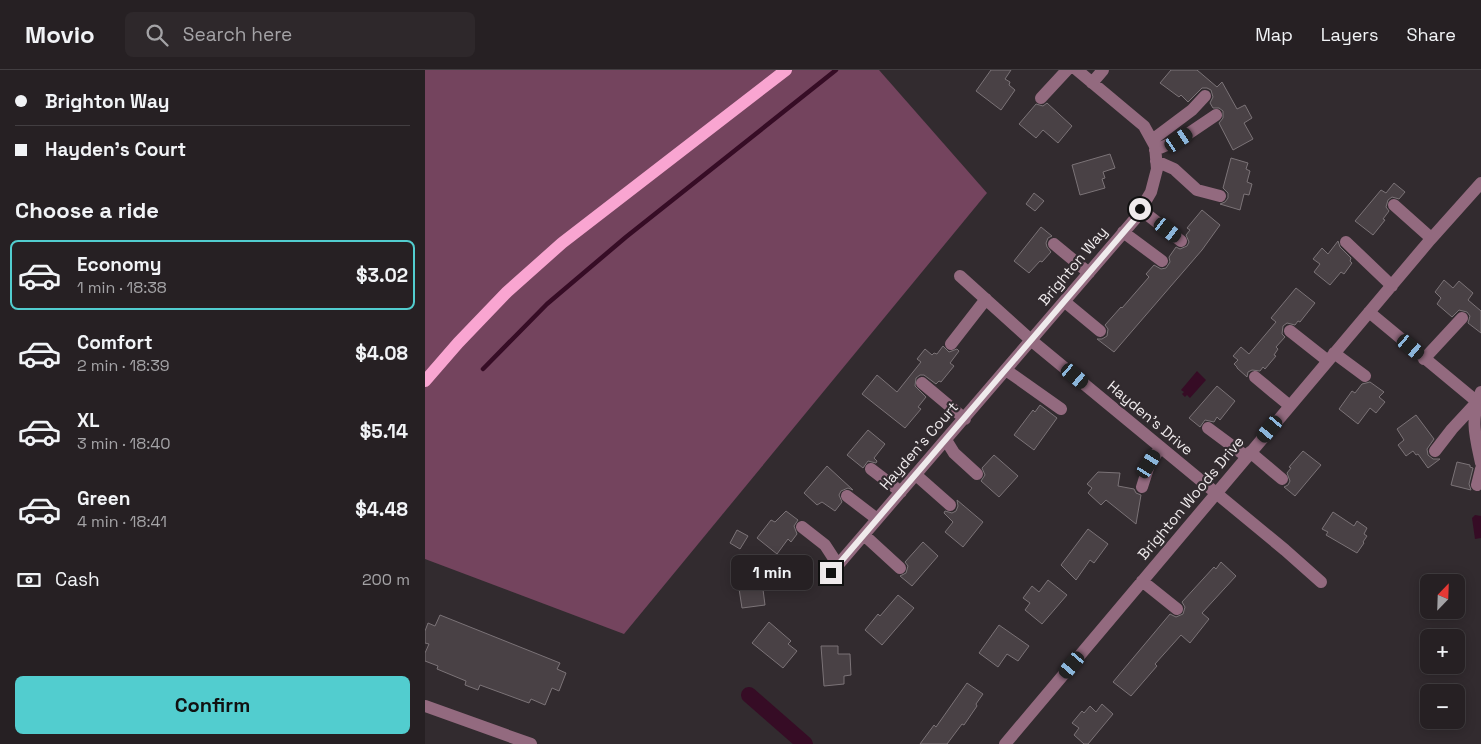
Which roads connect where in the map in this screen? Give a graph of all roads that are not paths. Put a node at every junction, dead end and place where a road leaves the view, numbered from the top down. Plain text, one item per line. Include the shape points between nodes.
1 (786, 70) edge
2 (1067, 70) edge
3 (1077, 70) edge
4 (1103, 70) edge
5 (1092, 82) junction
6 (1205, 96) dead end
7 (1041, 98) dead end
8 (1216, 115) dead end
9 (1155, 150) junction
10 (1481, 183) edge
11 (1221, 196) dead end
12 (1394, 205) dead end
13 (1140, 209) junction
14 (1123, 232) junction
15 (1431, 238) junction
16 (1181, 241) dead end
17 (1346, 242) dead end
18 (1054, 244) dead end
19 (1161, 261) dead end
20 (1089, 273) junction
21 (960, 276) dead end
22 (1392, 286) junction
23 (986, 300) junction
24 (1065, 302) junction
25 (1369, 312) junction
26 (1461, 318) dead end
27 (1290, 331) dead end
28 (1100, 332) dead end
29 (1032, 341) junction
30 (951, 344) dead end
31 (1331, 357) junction
32 (1425, 359) junction
33 (1006, 370) junction
34 (1365, 376) dead end
35 (1255, 377) dead end
36 (425, 381) edge
37 (922, 383) dead end
38 (1480, 403) edge
39 (1290, 406) junction
40 (1061, 409) dead end
41 (965, 419) junction
42 (1208, 428) dead end
43 (946, 440) junction
44 (1160, 448) junction
45 (1435, 451) dead end
46 (1249, 455) junction
47 (1481, 463) edge
48 (871, 469) dead end
49 (1481, 469) edge
50 (977, 474) dead end
51 (916, 475) junction
52 (1282, 479) dead end
53 (1477, 485) dead end
54 (1142, 487) dead end
55 (901, 492) junction
56 (1215, 494) junction
57 (847, 496) dead end
58 (951, 505) dead end
59 (877, 519) junction
60 (802, 527) dead end
61 (864, 535) junction
62 (900, 568) dead end
63 (1142, 581) junction
64 (1321, 582) dead end
65 (1177, 609) dead end
66 (425, 706) edge
67 (531, 744) edge
68 (1005, 744) edge

1 - 36 main road via 562,243 507,292
2 - 7 street
3 - 5 street
4 - 5 street
5 - 9 street via 1144,126
6 - 9 street
8 - 9 street via 1179,140
9 - 11 street via 1197,190
9 - 13 street, Brighton Way via 1157,169 1151,192
10 - 15 street, Brighton Woods Drive
12 - 15 street
13 - 14 street, Brighton Way
13 - 16 street
14 - 19 street
14 - 20 street, Brighton Way
15 - 22 street, Brighton Woods Drive
17 - 22 street
18 - 20 street
20 - 24 street, Brighton Way
21 - 23 street, Hayden's Drive
22 - 25 street, Brighton Woods Drive
23 - 29 street, Hayden's Drive
23 - 30 street
24 - 28 street
24 - 29 street, Brighton Way
25 - 31 street, Brighton Woods Drive
25 - 32 street
26 - 32 street
27 - 31 street
29 - 33 street, Hayden's Court
29 - 44 street, Hayden's Drive
31 - 34 street
31 - 39 street, Brighton Woods Drive
32 - 38 street
33 - 40 street
33 - 41 street, Hayden's Court
35 - 39 street
37 - 41 street
38 - 45 street via 1452,429
38 - 47 street via 1473,426
39 - 46 street, Brighton Woods Drive
41 - 43 street, Hayden's Court
42 - 46 street
43 - 50 street via 954,453
43 - 51 street, Hayden's Court
44 - 54 street via 1149,464
44 - 56 street, Hayden's Drive
46 - 52 street
46 - 56 street, Brighton Woods Drive
48 - 55 street
49 - 53 street
51 - 55 street, Hayden's Court
51 - 58 street
55 - 59 street, Hayden's Court
56 - 63 street, Brighton Woods Drive
56 - 64 street, Hayden's Drive
57 - 59 street
59 - 61 street, Hayden's Court
60 - 61 street, Hayden's Court via 825,545 834,569
61 - 62 street
63 - 65 street
63 - 68 street, Brighton Woods Drive
66 - 67 street

